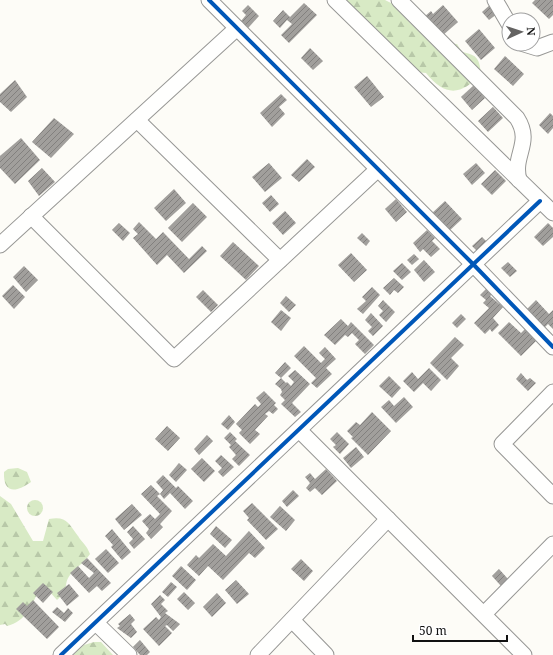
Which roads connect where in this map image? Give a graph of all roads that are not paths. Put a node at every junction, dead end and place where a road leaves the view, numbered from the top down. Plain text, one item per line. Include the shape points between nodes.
1 (209, 0) edge
2 (335, 0) edge
3 (399, 0) edge
4 (495, 0) edge
5 (502, 12) edge
6 (237, 28) junction
7 (553, 42) edge
8 (541, 46) edge
9 (136, 120) junction
10 (378, 169) junction
11 (519, 180) junction
12 (540, 201) junction
13 (553, 213) edge
14 (31, 216) junction
15 (0, 245) edge
16 (280, 260) junction
17 (473, 264) junction
18 (553, 347) edge
19 (553, 392) edge
20 (299, 430) junction
21 (553, 496) edge
22 (388, 519) junction
23 (553, 544) edge
24 (484, 614) junction
25 (292, 620) junction
26 (96, 623) junction
27 (62, 655) edge
28 (129, 655) edge
29 (258, 655) edge
30 (326, 655) edge
31 (524, 655) edge

1 - 6 street
2 - 11 street
3 - 11 street via 517,118 524,138 517,168
4 - 5 street
6 - 9 street
6 - 10 street
7 - 8 street
9 - 14 street
9 - 16 street
10 - 16 street
10 - 17 street
11 - 12 street
12 - 13 street
12 - 17 street
14 - 15 street
14 - 16 street via 174,359
17 - 18 street
17 - 20 street
19 - 21 street via 502,444
20 - 22 street
20 - 26 street
22 - 24 street
22 - 25 street
23 - 24 street
24 - 31 street
25 - 29 street
25 - 30 street
26 - 27 street
26 - 28 street

